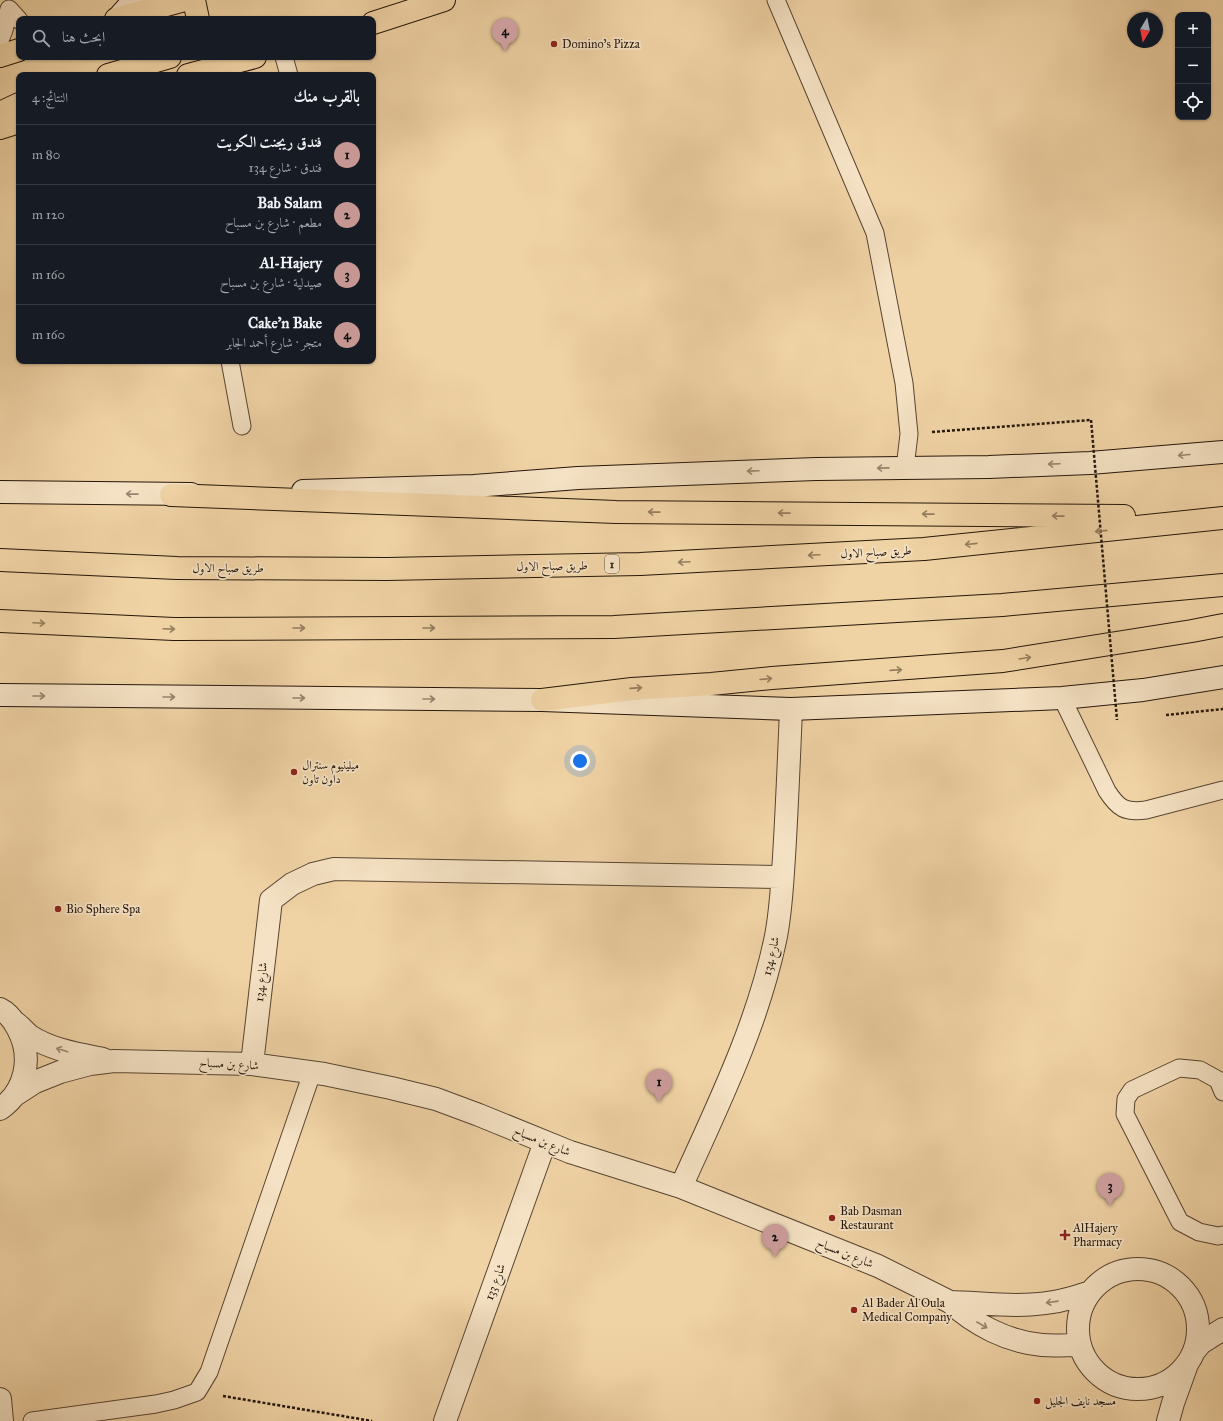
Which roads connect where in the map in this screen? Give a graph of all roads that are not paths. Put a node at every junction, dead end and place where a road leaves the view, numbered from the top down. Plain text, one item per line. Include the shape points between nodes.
1 (134, 0) edge
2 (185, 0) edge
3 (194, 0) edge
4 (444, 0) edge
5 (776, 0) edge
6 (11, 10) edge
7 (120, 16) edge
8 (128, 16) edge
9 (197, 16) edge
10 (376, 22) edge
11 (0, 40) edge
12 (16, 51) edge
13 (0, 56) edge
14 (160, 60) edge
15 (285, 60) edge
16 (239, 65) edge
17 (118, 72) edge
18 (203, 72) edge
19 (288, 72) edge
20 (16, 105) edge
21 (0, 113) edge
22 (16, 123) edge
23 (0, 128) edge
24 (231, 364) edge
25 (242, 426) dead end
26 (1223, 452) edge
27 (905, 468) junction
28 (0, 492) edge
29 (171, 494) junction
30 (1223, 518) edge
31 (0, 560) edge
32 (1223, 585) edge
33 (0, 621) edge
34 (1223, 625) edge
35 (1223, 677) edge
36 (1062, 698) junction
37 (4, 700) edge
38 (542, 700) junction
39 (791, 709) junction
40 (1223, 790) edge
41 (782, 877) junction
42 (4, 1011) edge
43 (114, 1061) junction
44 (252, 1064) junction
45 (312, 1072) junction
46 (1223, 1092) edge
47 (6, 1105) edge
48 (545, 1142) junction
49 (681, 1187) junction
50 (1223, 1235) edge
51 (1089, 1293) junction
52 (950, 1302) junction
53 (1223, 1329) edge
54 (1080, 1345) junction
55 (1192, 1355) junction
56 (32, 1421) edge
57 (445, 1421) edge
58 (1168, 1421) edge

1 - 7 street
2 - 8 main road
3 - 9 main road
4 - 10 main road
5 - 27 lane via 875,233 904,383 909,434
6 - 11 lane
12 - 13 main road
14 - 17 main road
15 - 19 lane
16 - 18 main road
20 - 21 main road
22 - 23 main road
24 - 25 lane
26 -> 27 street via 1090,463
27 -> 29 street via 586,478 474,486
29 -> 28 street
30 -> 29 main road via 616,512
30 -> 31 main road, طريق صباح الاول / 1 via 924,549 640,564 380,569 177,568
33 -> 32 main road via 174,629 614,627 1002,605
38 -> 34 main road via 632,689 1003,661
35 - 36 street via 1143,690
36 - 39 street
36 - 40 lane via 1107,791 1121,808 1134,812 1146,810
37 -> 38 street
38 - 39 street
39 - 41 street, شارع 134
41 - 44 street, شارع 134 via 334,869 313,874 292,884 270,900
41 - 49 street, شارع 134 via 775,941 755,1014 740,1056
43 -> 42 street, شارع بن مسباح via 52,1046 29,1035
42 - 47 street via 23,1038 27,1057 24,1077
43 - 44 street, شارع بن مسباح
43 - 47 street, شارع بن مسباح via 90,1064 35,1082
44 - 45 street, شارع بن مسباح
45 - 48 street, شارع بن مسباح via 436,1099
45 - 56 lane via 209,1372 197,1392 156,1404
46 - 50 lane via 1218,1080 1200,1070 1179,1068 1132,1090 1126,1099 1125,1114 1180,1222 1199,1232
48 - 49 street, شارع بن مسباح via 591,1160
48 - 57 street, شارع 133
49 - 52 street, شارع بن مسباح via 878,1266
51 -> 52 street, شارع بن مسباح via 1038,1304
51 - 54 street via 1079,1315 1077,1327
51 - 55 street via 1108,1276 1119,1271 1152,1271 1171,1278 1181,1287 1195,1310 1198,1336
52 -> 54 street, شارع بن مسباح via 985,1327 1015,1339 1041,1344
53 - 55 street via 1201,1343
54 - 55 street via 1081,1352 1095,1372 1118,1386 1131,1389 1145,1389 1170,1380 1180,1372
55 - 58 street via 1179,1384

